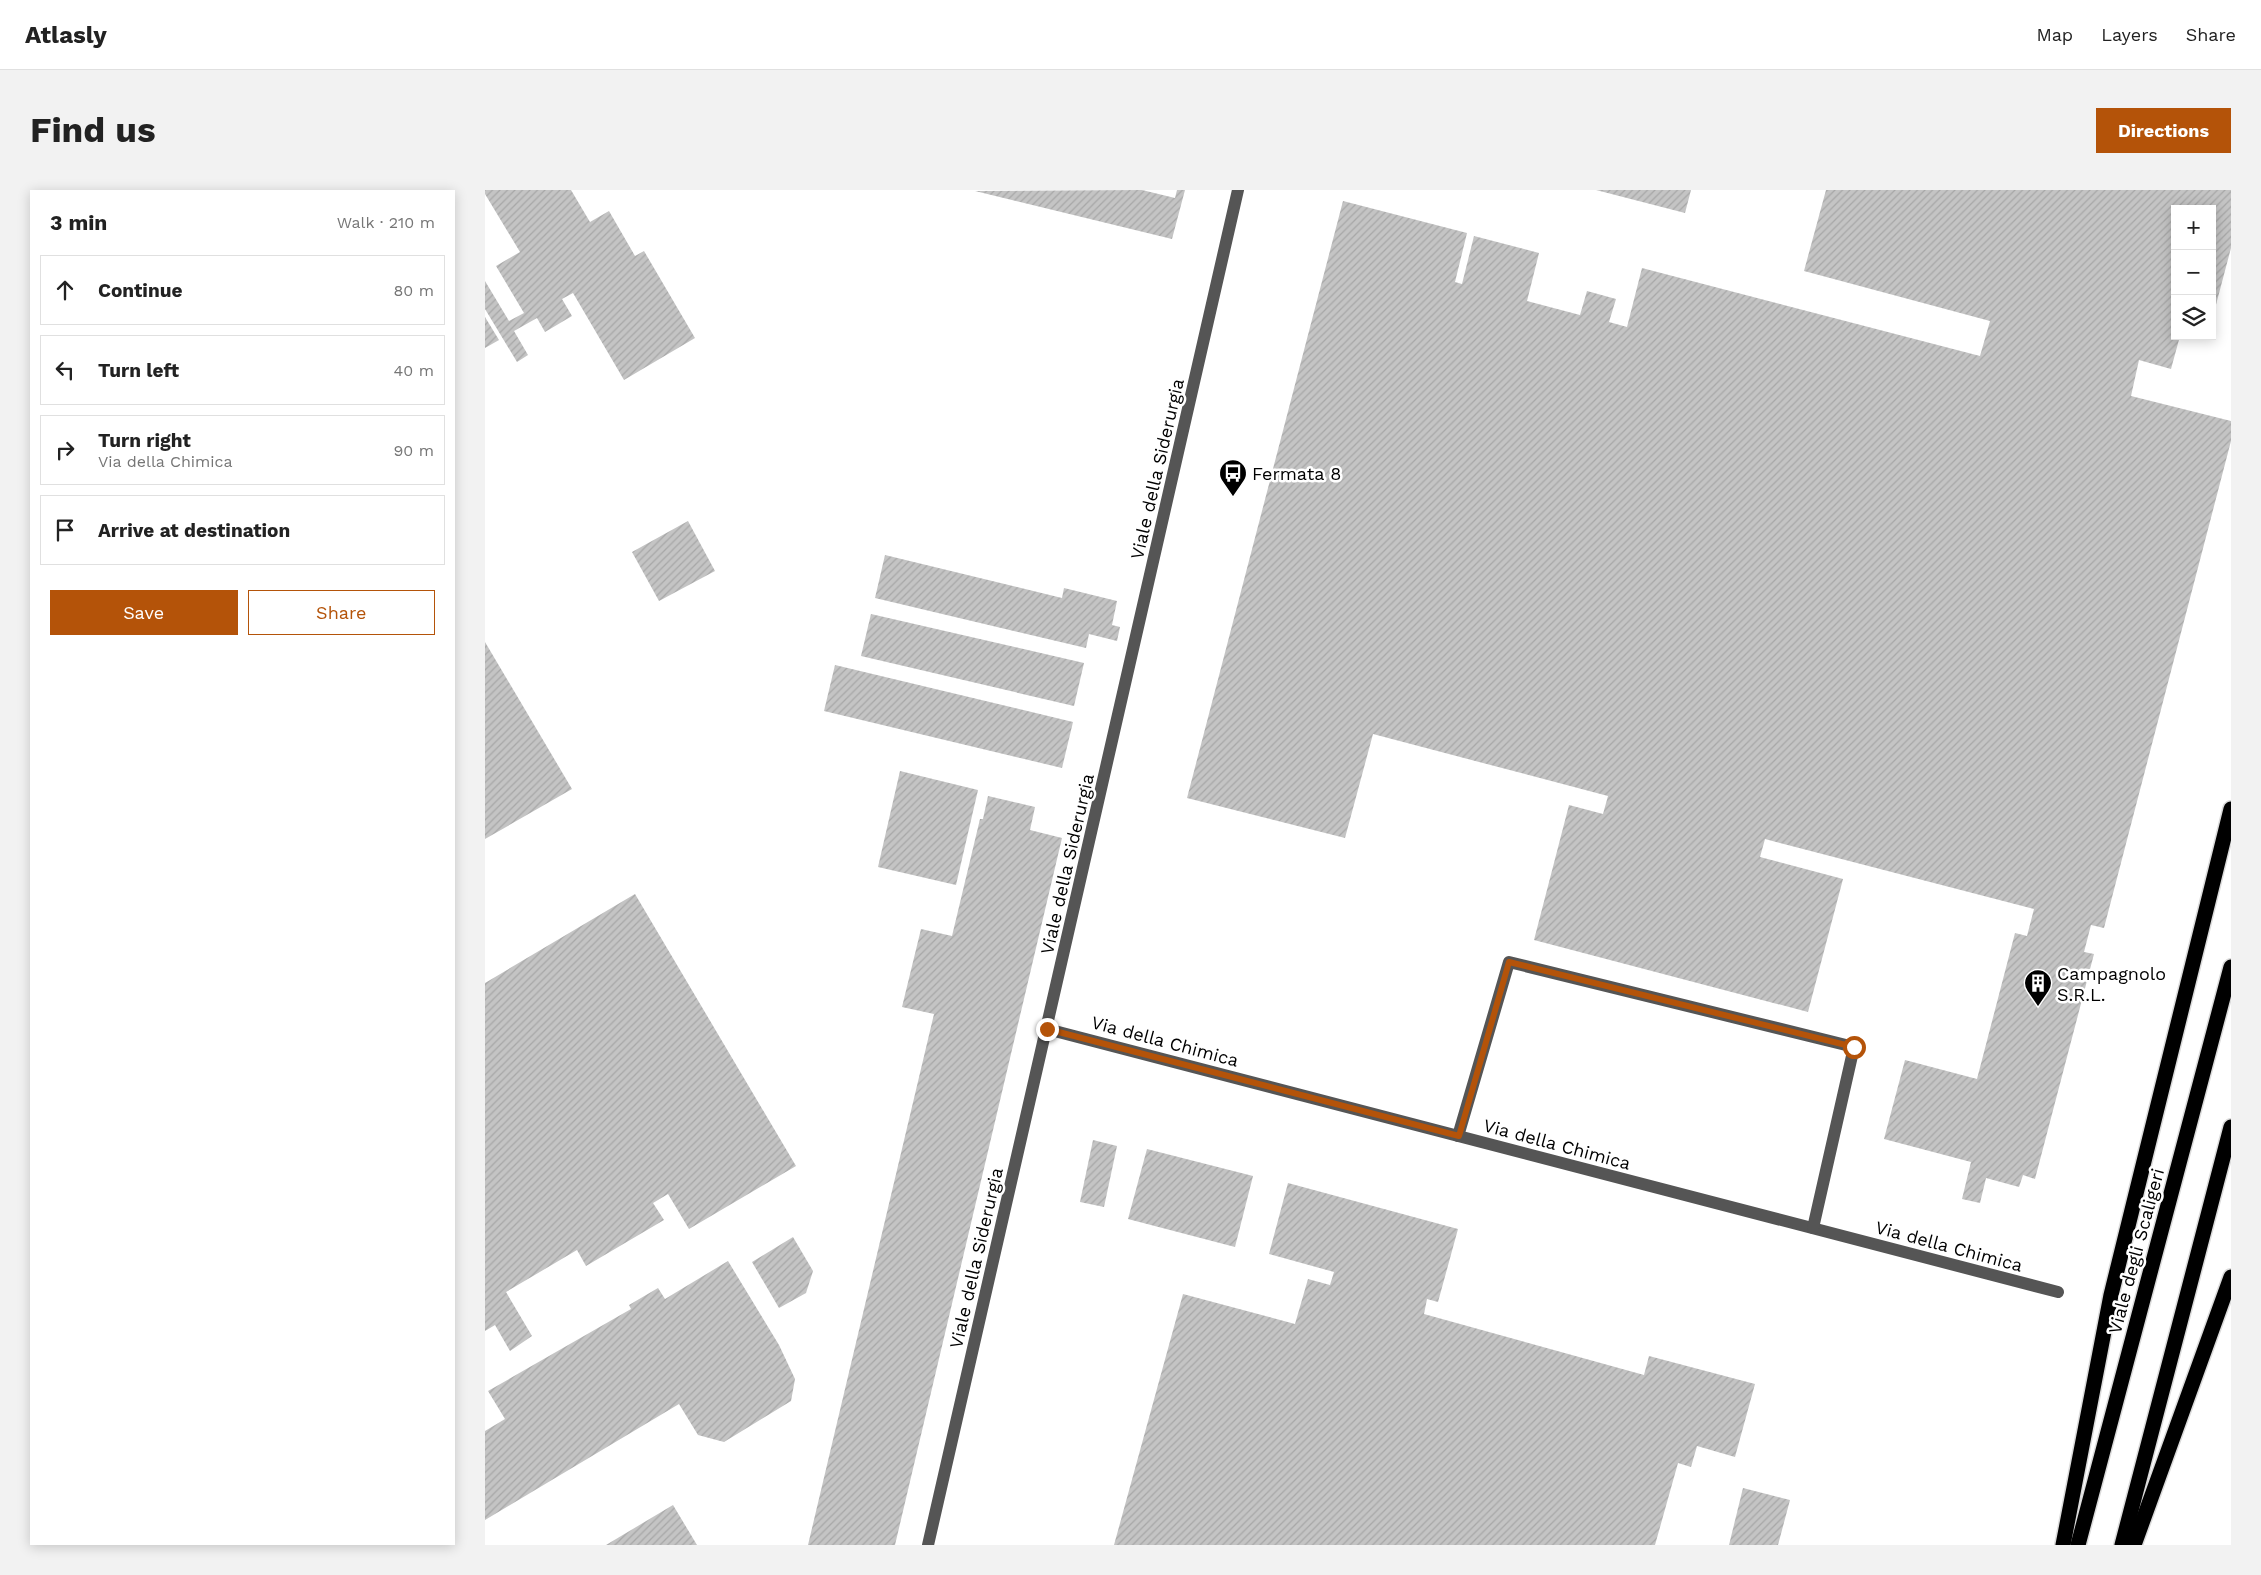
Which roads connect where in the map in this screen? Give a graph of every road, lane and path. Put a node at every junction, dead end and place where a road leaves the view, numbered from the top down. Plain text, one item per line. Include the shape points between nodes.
1 (1238, 190) edge
2 (2231, 809) edge
3 (2231, 967) edge
4 (1047, 1029) junction
5 (2231, 1127) edge
6 (1459, 1136) junction
7 (1813, 1228) junction
8 (2231, 1277) edge
9 (2058, 1292) dead end
10 (928, 1545) edge
11 (2063, 1545) edge
12 (2078, 1545) edge
13 (2122, 1545) edge
14 (2134, 1545) edge

1 - 4 street, Viale della Siderurgia
2 - 11 highway via 2111,1295
3 - 12 highway, Viale degli Scaligeri
4 - 6 street, Via della Chimica
4 - 10 street, Viale della Siderurgia
5 - 13 highway
6 - 7 street, Via della Chimica
6 - 7 street via 1509,962 1854,1047
7 - 9 street, Via della Chimica
8 - 14 highway

